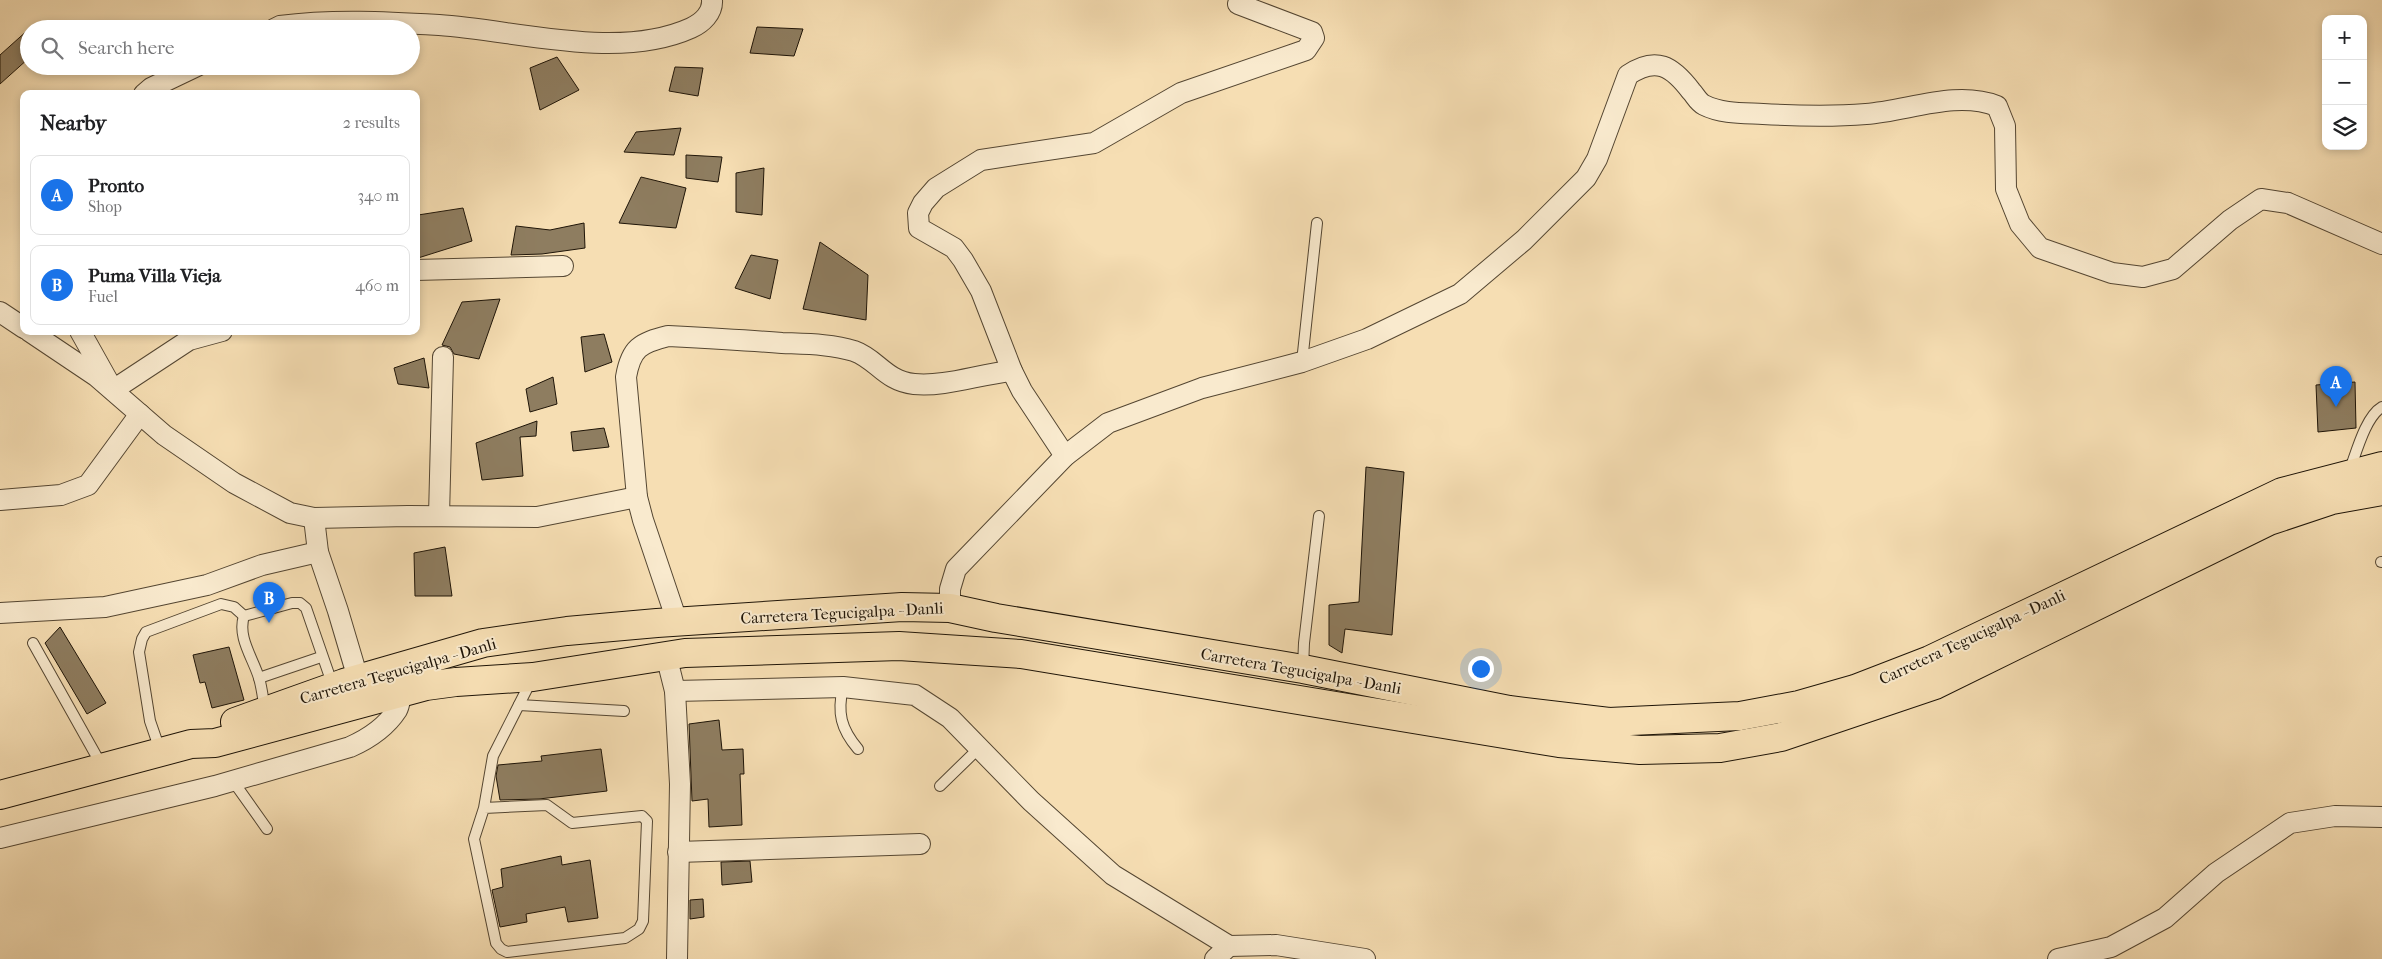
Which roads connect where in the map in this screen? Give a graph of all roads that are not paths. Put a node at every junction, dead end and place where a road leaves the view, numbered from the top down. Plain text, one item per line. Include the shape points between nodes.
1 (712, 0) edge
2 (1238, 4) dead end
3 (420, 24) edge
4 (178, 75) edge
5 (149, 90) edge
6 (1317, 223) dead end
7 (2382, 244) edge
8 (563, 266) dead end
9 (420, 270) edge
10 (0, 312) edge
11 (20, 325) edge
12 (35, 335) edge
13 (82, 335) edge
14 (207, 335) edge
15 (443, 357) dead end
16 (1302, 362) junction
17 (1012, 371) junction
18 (113, 390) junction
19 (2382, 408) edge
20 (140, 414) junction
21 (1065, 456) junction
22 (2382, 466) edge
23 (2348, 474) junction
24 (2382, 491) edge
25 (637, 497) junction
26 (0, 500) edge
27 (438, 516) junction
28 (1319, 516) dead end
29 (314, 518) junction
30 (318, 552) junction
31 (902, 607) junction
32 (950, 608) junction
33 (0, 613) edge
34 (244, 616) junction
35 (677, 621) junction
36 (531, 636) junction
37 (34, 643) dead end
38 (483, 643) junction
39 (899, 646) junction
40 (948, 650) junction
41 (666, 655) junction
42 (321, 657) junction
43 (1303, 669) junction
44 (533, 677) junction
45 (259, 678) junction
46 (484, 681) junction
47 (333, 687) junction
48 (843, 687) junction
49 (362, 691) junction
50 (402, 691) junction
51 (675, 691) junction
52 (519, 705) junction
53 (265, 711) junction
54 (624, 711) dead end
55 (191, 744) junction
56 (979, 748) junction
57 (858, 749) dead end
58 (160, 752) junction
59 (103, 767) junction
60 (233, 781) junction
61 (940, 786) dead end
62 (0, 795) edge
63 (484, 808) junction
64 (2382, 817) edge
65 (267, 829) dead end
66 (0, 838) edge
67 (920, 844) dead end
68 (678, 852) junction
69 (1222, 953) edge
70 (678, 959) edge
71 (1365, 959) edge
72 (2058, 959) edge

1 - 3 street via 713,7 700,24 673,36 635,42 560,41
2 - 17 street via 1312,32 1314,38 1306,50 1181,93 1094,143 981,160 936,188 923,203 918,213 919,228 954,248 963,260 984,299
4 - 5 street
6 - 16 lane
7 - 16 street via 2288,203 2261,199 2230,220 2173,269 2143,277 2112,273 2040,248 2020,224 2006,189 2006,126 1997,106 1981,100 1946,102 1868,114 1816,117 1721,112 1701,104 1682,79 1666,66 1652,64 1628,75 1597,159 1586,178 1524,240 1460,294 1368,340
8 - 9 street
10 - 11 street
12 - 18 street
13 - 18 street
14 - 18 street via 189,340
15 - 27 street
16 - 21 street via 1202,388 1108,423
17 - 21 street
17 - 25 street via 932,385 911,384 883,372 855,351 820,345 668,336 653,340 634,352 629,359 626,377
18 - 20 street
19 - 23 lane via 2376,411 2366,428
20 - 26 street via 88,485 61,495
20 - 29 street via 164,435 234,483 290,512
21 - 32 street via 956,569 950,589
22 - 23 highway, Carretera Tegucigalpa - Danli
23 - 43 highway, Carretera Tegucigalpa - Danli via 2282,492 1930,660 1855,689 1799,705 1740,716 1608,722 1509,710
24 - 40 highway, Carretera Tegucigalpa - Danli via 2332,500 2269,521 1935,685 1781,737 1720,748 1640,750 1559,743 1020,654
25 - 27 street via 537,517
25 - 35 street
27 - 29 street
28 - 43 lane
29 - 30 street
30 - 33 street via 262,565 206,584 105,607
30 - 49 street
31 - 32 highway, Carretera Tegucigalpa - Danli
31 - 35 highway, Carretera Tegucigalpa - Danli
31 - 39 highway via 912,618 915,632 908,642
32 - 40 highway via 941,612 934,626
32 - 43 highway, Carretera Tegucigalpa - Danli
34 - 42 lane via 292,602 300,603 306,608
34 - 45 lane via 242,634
34 - 58 lane via 234,607 221,604 146,632 139,652 149,712
35 - 36 highway, Carretera Tegucigalpa - Danli
36 - 38 highway, Carretera Tegucigalpa - Danli
36 - 44 highway via 521,646 518,661
37 - 59 lane
38 - 46 highway via 495,660
38 - 49 highway, Carretera Tegucigalpa - Danli
39 - 40 highway, Carretera Tegucigalpa - Danli
39 - 41 highway, Carretera Tegucigalpa - Danli
41 - 44 highway, Carretera Tegucigalpa - Danli
41 - 51 street
42 - 45 lane
42 - 47 lane
44 - 46 highway, Carretera Tegucigalpa - Danli
44 - 52 lane
45 - 53 lane
46 - 50 highway, Carretera Tegucigalpa - Danli
47 - 49 highway, Carretera Tegucigalpa - Danli
47 - 53 highway, Carretera Tegucigalpa - Danli
48 - 51 street
48 - 56 street via 915,696 950,718
48 - 57 lane via 842,726
49 - 50 highway, Carretera Tegucigalpa - Danli
49 - 55 highway, Carretera Tegucigalpa - Danli via 215,743
50 - 60 street via 398,709 367,740
51 - 68 street via 680,784
52 - 54 lane
52 - 63 lane via 493,756
53 - 55 highway, Carretera Tegucigalpa - Danli via 210,731
55 - 58 highway, Carretera Tegucigalpa - Danli
56 - 61 lane
56 - 69 street via 1031,801 1113,875
58 - 59 highway, Carretera Tegucigalpa - Danli
59 - 62 highway, Carretera Tegucigalpa - Danli
60 - 65 lane
60 - 66 street
63 - 63 lane via 547,804 572,823 642,816 647,821 640,929 625,938 507,952 501,949 496,943 474,838
64 - 72 street via 2335,816 2290,823 2216,873 2165,918 2111,947
67 - 68 street
68 - 70 street
69 - 71 street via 1276,945

